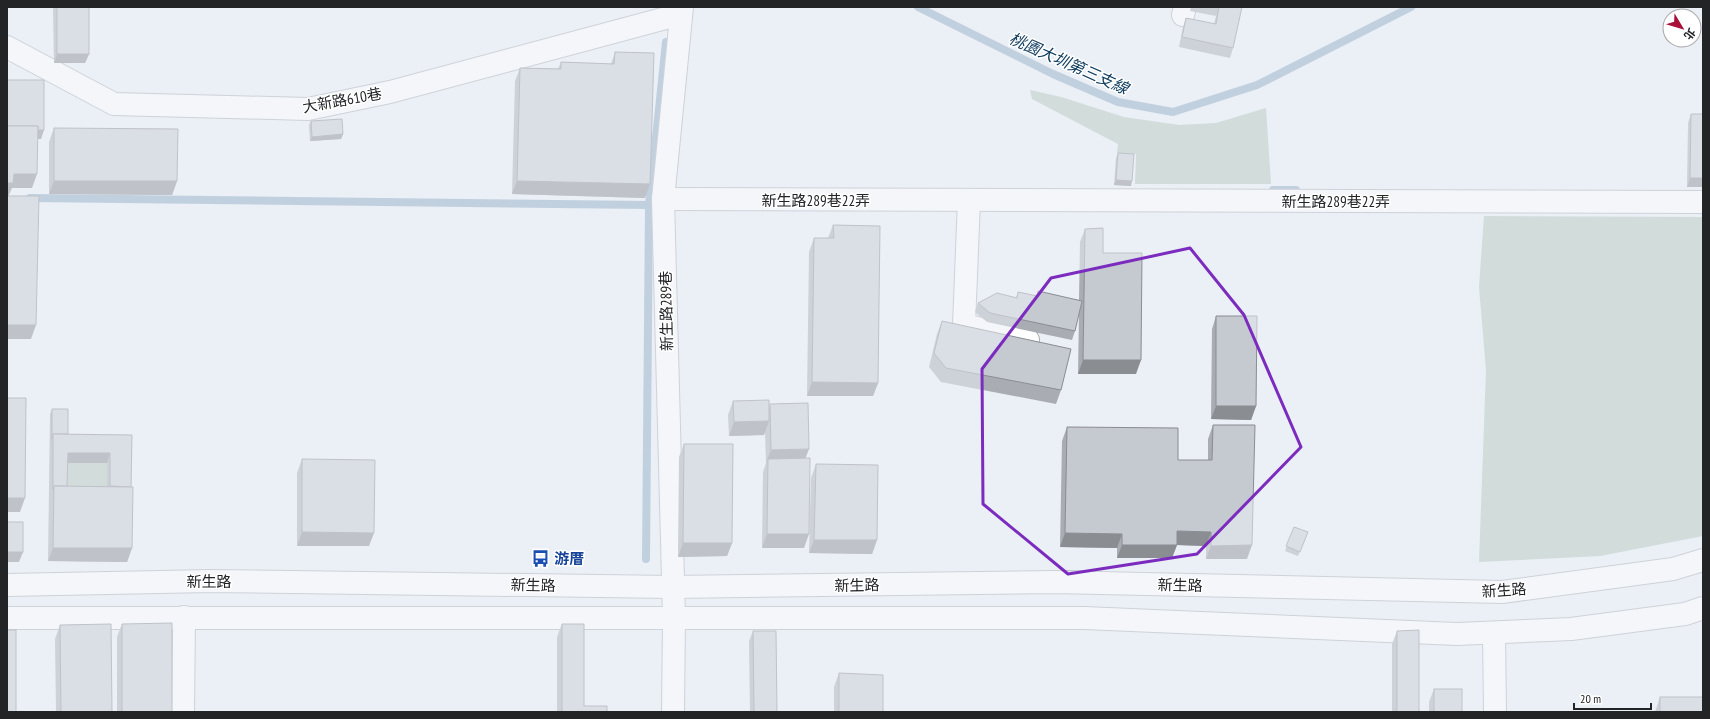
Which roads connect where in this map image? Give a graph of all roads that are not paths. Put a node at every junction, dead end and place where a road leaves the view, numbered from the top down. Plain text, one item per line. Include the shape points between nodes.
1 (681, 11) edge
2 (7, 47) edge
3 (663, 199) junction
4 (969, 200) junction
5 (1703, 202) edge
6 (1047, 344) edge
7 (1703, 560) edge
8 (7, 585) edge
9 (672, 587) junction
10 (1703, 608) edge
11 (184, 617) junction
12 (674, 617) junction
13 (7, 618) edge
14 (1494, 632) junction
15 (183, 712) edge
16 (673, 712) edge
17 (1495, 712) edge

1 - 2 main road, 大新路610巷 via 390,92 308,109 114,104
1 - 3 main road, 新生路289巷
3 - 4 main road, 新生路289巷22弄
3 - 9 main road, 新生路289巷
4 - 5 main road, 新生路289巷22弄
4 - 6 main road via 964,325
7 - 9 main road, 新生路 via 1673,569 1502,592 1054,582
8 - 9 main road, 新生路 via 210,581
9 - 12 main road, 新生路289巷
10 - 14 main road via 1685,614 1571,629
11 - 12 main road
11 - 13 main road
11 - 15 main road
12 - 14 main road via 1084,618 1457,634
12 - 16 main road, 新生路289巷
14 - 17 main road

